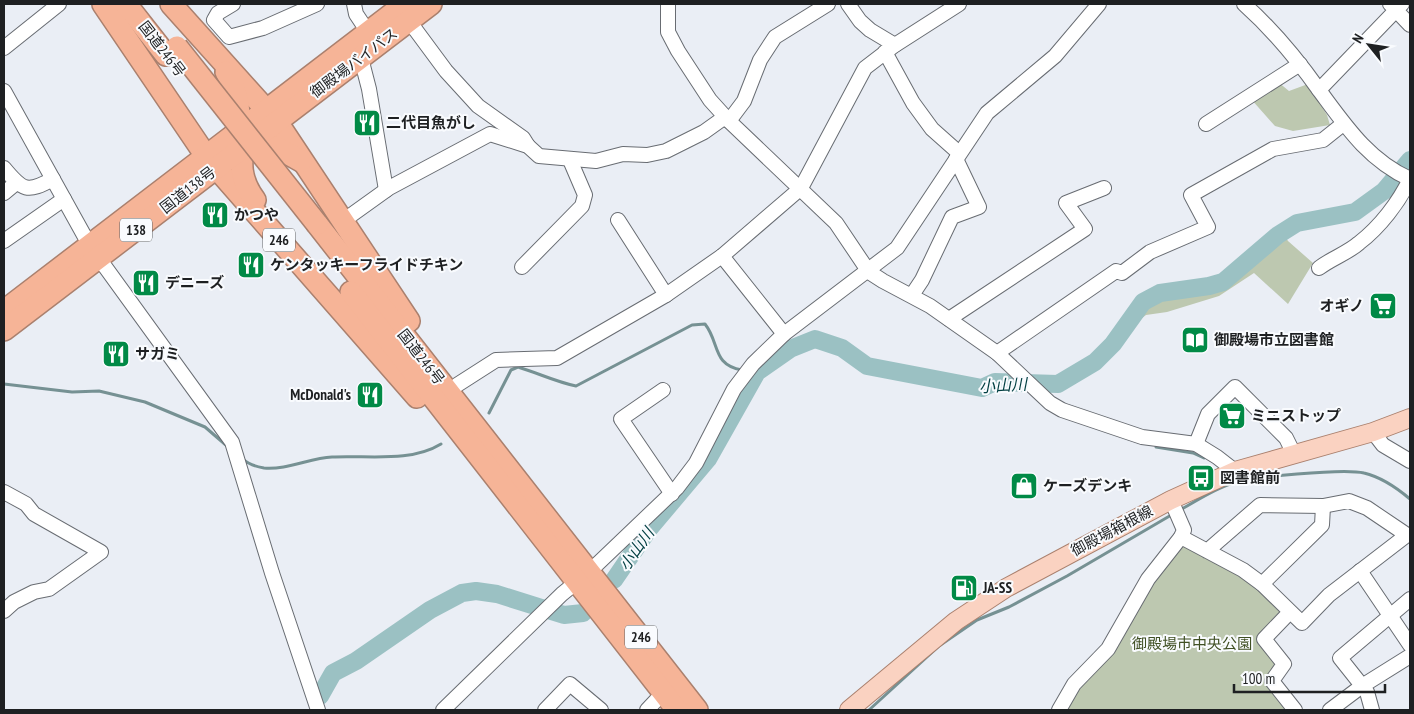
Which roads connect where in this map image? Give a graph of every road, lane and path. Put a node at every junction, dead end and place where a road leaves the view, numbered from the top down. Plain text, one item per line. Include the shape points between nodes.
1 (59, 4) edge
2 (104, 4) edge
3 (126, 4) edge
4 (144, 4) edge
5 (234, 4) edge
6 (317, 4) edge
7 (354, 4) edge
8 (431, 4) edge
9 (828, 4) edge
10 (848, 4) edge
11 (959, 4) edge
12 (1099, 4) edge
13 (1244, 4) edge
14 (670, 5) edge
15 (1396, 6) edge
16 (174, 7) edge
17 (301, 7) edge
18 (407, 12) edge
19 (1410, 25) edge
20 (368, 32) junction
21 (4, 48) edge
22 (890, 49) junction
23 (172, 51) junction
24 (361, 58) junction
25 (1300, 64) junction
26 (1320, 90) junction
27 (4, 91) edge
28 (173, 108) junction
29 (727, 119) junction
30 (1206, 124) dead end
31 (1342, 124) junction
32 (241, 139) junction
33 (528, 146) junction
34 (957, 156) junction
35 (570, 160) junction
36 (4, 168) edge
37 (309, 169) junction
38 (1409, 178) edge
39 (53, 180) junction
40 (16, 183) junction
41 (801, 188) junction
42 (1104, 188) dead end
43 (386, 190) junction
44 (4, 193) edge
45 (64, 199) junction
46 (343, 220) junction
47 (618, 220) dead end
48 (4, 241) edge
49 (95, 252) junction
50 (722, 256) junction
51 (522, 267) dead end
52 (1319, 268) dead end
53 (306, 271) junction
54 (869, 272) junction
55 (666, 295) junction
56 (912, 295) junction
57 (4, 311) edge
58 (949, 319) junction
59 (4, 330) edge
60 (784, 334) junction
61 (997, 353) junction
62 (457, 385) junction
63 (663, 390) dead end
64 (1410, 418) edge
65 (1373, 432) junction
66 (1196, 444) junction
67 (484, 451) junction
68 (1294, 454) junction
69 (1410, 461) edge
70 (1235, 471) junction
71 (4, 492) edge
72 (672, 494) junction
73 (1171, 500) junction
74 (1323, 506) junction
75 (1181, 537) junction
76 (1207, 552) junction
77 (1360, 571) junction
78 (582, 577) junction
79 (1262, 584) junction
80 (1410, 599) edge
81 (4, 611) edge
82 (1289, 612) junction
83 (1390, 614) junction
84 (1410, 645) edge
85 (1410, 656) edge
86 (1362, 686) junction
87 (663, 693) junction
88 (318, 710) edge
89 (443, 710) edge
90 (545, 710) edge
91 (601, 710) edge
92 (647, 710) edge
93 (676, 710) edge
94 (697, 710) edge
95 (849, 710) edge
96 (1059, 710) edge
97 (1295, 710) edge
98 (1330, 710) edge
99 (1372, 710) edge

1 - 21 street
2 - 28 highway, 246
3 - 23 highway, 国道246号 / 246
4 - 23 highway, 国道246号 / 246
5 - 17 street via 218,13 214,20 229,37 263,28
6 - 17 street
7 - 20 street via 356,14
8 - 18 highway, 御殿場バイパス / 138
9 - 29 street via 775,37 760,60 744,101
10 - 22 street via 860,21
11 - 22 street
12 - 34 street via 1055,56 987,113
13 - 25 street
14 - 29 street via 668,32 710,100
15 - 19 street
15 - 26 street
16 - 32 highway, 246
16 - 32 highway via 230,77 239,109
18 - 20 highway, 御殿場バイパス / 138
18 - 24 highway, 御殿場バイパス / 138
18 - 33 street via 446,71 478,106 523,138
20 - 32 highway, 御殿場バイパス / 138
22 - 34 street via 913,103
22 - 41 street via 865,68
23 - 67 highway, 国道246号 / 246
24 - 32 highway, 御殿場バイパス / 138
24 - 43 street
25 - 26 street
25 - 30 street
26 - 31 street
27 - 39 street
28 - 32 highway, 246
28 - 32 highway via 200,128
29 - 35 street via 666,151 647,155 623,154 596,161
29 - 41 street
31 - 38 street via 1363,148
31 - 61 street via 1324,140 1273,149 1192,195 1208,227 1150,252 1122,273 1116,271
32 - 37 highway, 246
32 - 37 highway via 286,151
32 - 49 highway, 国道138号 / 138
32 - 53 highway, 246
32 - 53 highway via 244,184
33 - 35 street via 539,156
33 - 43 street via 490,134
34 - 54 street via 897,248
34 - 56 street via 979,207 952,217
35 - 51 street via 585,194 582,206
36 - 40 street
37 - 46 highway, 246
38 - 52 street via 1403,194 1358,244
39 - 40 street via 34,190
39 - 45 street
40 - 44 street
41 - 50 street
41 - 54 street via 836,223
42 - 58 street via 1066,203 1085,229
43 - 46 street
45 - 48 street
45 - 49 street
46 - 62 highway, 246 via 381,280
47 - 55 street
49 - 57 highway, 国道138号 / 138
49 - 59 highway, 国道138号 / 138
49 - 88 street via 232,442
50 - 55 street
50 - 60 street
53 - 67 highway, 246 via 399,378 468,450
54 - 56 street
54 - 60 street
55 - 62 street via 557,358 496,360
56 - 58 street
58 - 61 street
60 - 72 street via 743,376 696,463
61 - 66 street via 1062,410 1142,437
62 - 67 highway, 246 via 483,426
63 - 72 street via 621,419
64 - 65 main road, 御殿場箱根線
65 - 68 main road, 御殿場箱根線
65 - 69 street via 1383,445
66 - 68 street via 1208,414 1235,387 1286,438
66 - 70 street
67 - 78 highway, 国道246号 / 246
68 - 70 main road, 御殿場箱根線
70 - 73 main road, 御殿場箱根線
71 - 81 street via 26,504 34,514 101,552 49,589 34,592
72 - 78 street
73 - 75 street via 1184,530
73 - 95 main road, 御殿場箱根線 via 1006,588 956,621
74 - 76 street via 1260,505
74 - 77 street via 1349,501 1367,508 1407,535
74 - 79 street via 1322,525
75 - 76 street
75 - 96 street via 1148,579 1108,649 1074,684
76 - 79 street via 1243,570
77 - 82 street via 1329,595 1302,623
77 - 83 street
78 - 87 highway, 国道246号 / 246
78 - 89 street
78 - 94 highway, 国道246号 / 246
79 - 82 street
80 - 83 street
82 - 97 street via 1264,639 1284,664 1272,681
83 - 84 street
83 - 86 street via 1340,658
85 - 86 street
86 - 98 street
86 - 99 street
87 - 92 street
87 - 93 highway, 国道246号 / 246
90 - 91 street via 570,684

